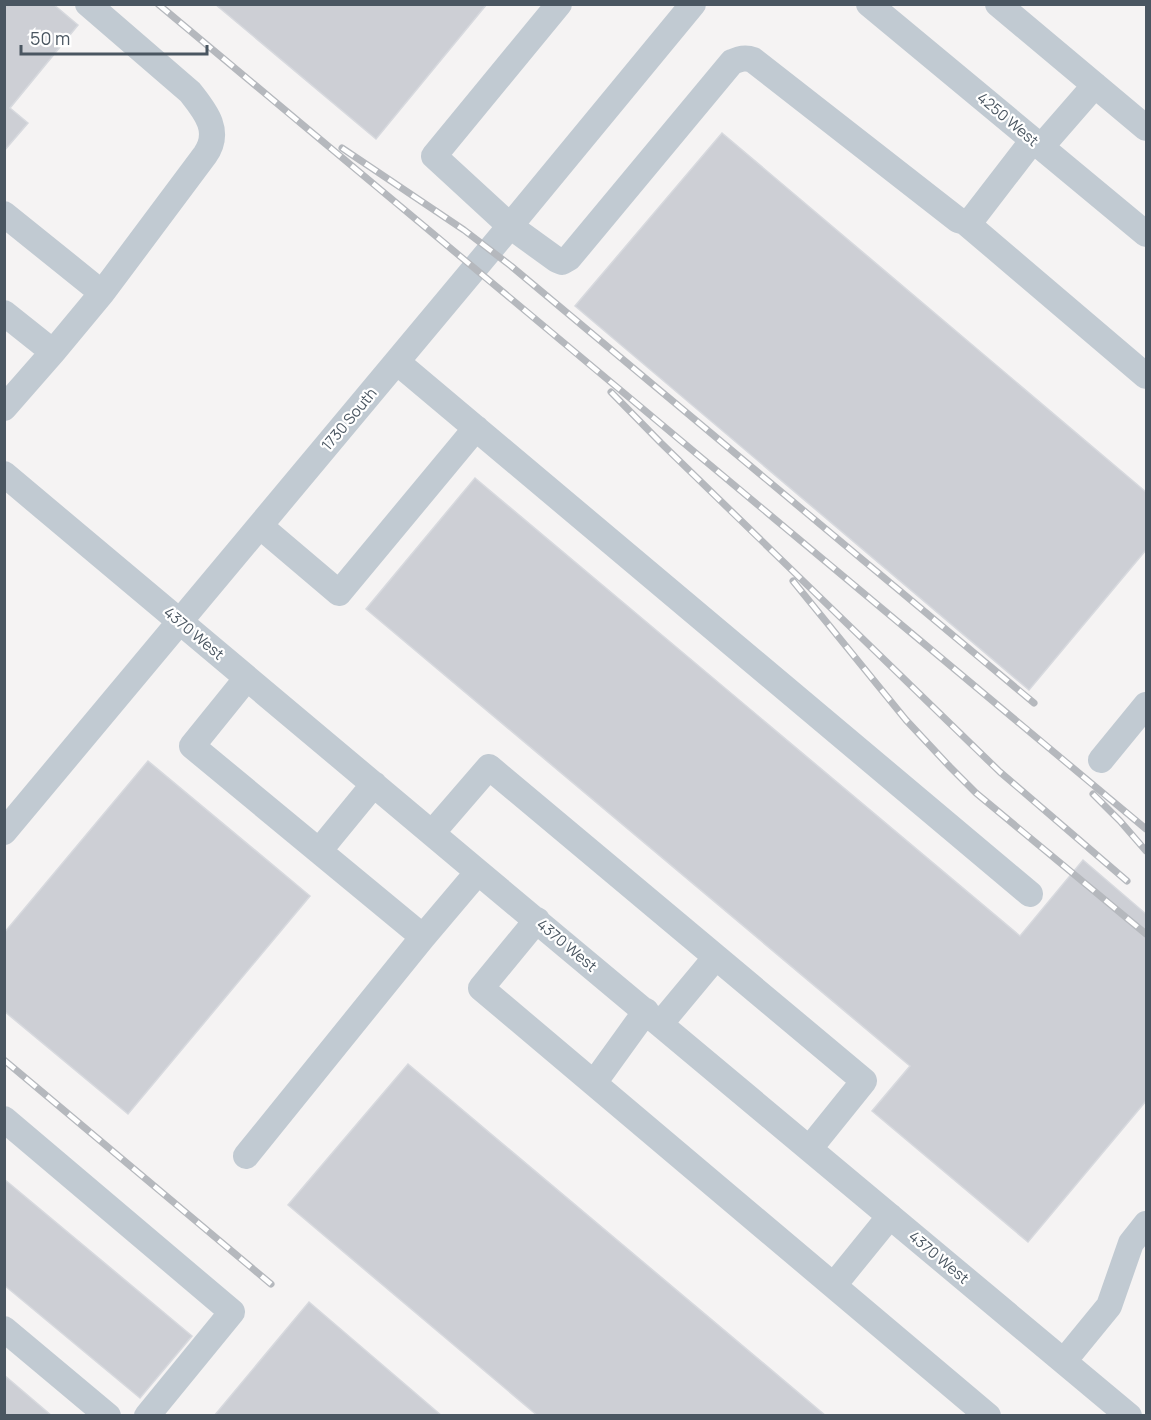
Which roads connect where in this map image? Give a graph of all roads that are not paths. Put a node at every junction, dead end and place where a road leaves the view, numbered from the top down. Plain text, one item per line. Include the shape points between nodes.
1 (88, 4) edge
2 (559, 4) edge
3 (693, 4) edge
4 (869, 4) edge
5 (998, 4) edge
6 (897, 13) edge
7 (1095, 85) junction
8 (1146, 128) edge
9 (1037, 144) junction
10 (4, 214) edge
11 (965, 222) junction
12 (510, 226) junction
13 (1146, 234) edge
14 (102, 293) junction
15 (4, 313) edge
16 (53, 352) junction
17 (397, 362) junction
18 (1146, 376) edge
19 (4, 408) edge
20 (476, 428) junction
21 (4, 474) edge
22 (260, 526) junction
23 (180, 622) junction
24 (247, 678) junction
25 (1146, 705) edge
26 (1101, 760) dead end
27 (374, 784) junction
28 (4, 832) edge
29 (432, 833) junction
30 (319, 851) junction
31 (478, 872) junction
32 (1030, 894) dead end
33 (537, 920) junction
34 (423, 937) junction
35 (716, 957) junction
36 (653, 1017) junction
37 (594, 1083) junction
38 (4, 1119) edge
39 (810, 1148) junction
40 (246, 1156) dead end
41 (890, 1216) junction
42 (1146, 1224) edge
43 (834, 1286) junction
44 (4, 1329) edge
45 (1064, 1361) junction
46 (108, 1416) edge
47 (147, 1416) edge
48 (988, 1416) edge
49 (1129, 1416) edge

1 - 14 street via 190,92 213,134 210,148
2 - 12 street via 434,156
3 - 12 street, 1730 South
4 - 6 street, 4250 West
5 - 7 street
6 - 9 street, 4250 West
7 - 8 street
7 - 9 street
9 - 11 street via 973,218
9 - 13 street, 4250 West
10 - 14 street
11 - 12 street via 747,58 732,62 569,258 557,260
11 - 18 street
12 - 17 street, 1730 South
14 - 16 street
15 - 16 street
16 - 19 street
17 - 20 street
17 - 22 street, 1730 South
20 - 22 street via 339,593
20 - 32 street
21 - 23 street, 4370 West
22 - 23 street, 1730 South
23 - 24 street, 4370 West
23 - 28 street, 1730 South
24 - 27 street, 4370 West
24 - 30 street via 192,746
25 - 26 street
27 - 29 street, 4370 West
27 - 30 street
29 - 31 street, 4370 West
29 - 35 street via 489,767
30 - 34 street
31 - 33 street, 4370 West
31 - 34 street
33 - 36 street, 4370 West
33 - 37 street via 481,988
34 - 40 street
35 - 36 street
35 - 39 street via 864,1081
36 - 37 street
36 - 39 street, 4370 West
37 - 43 street
38 - 47 street via 232,1312
39 - 41 street, 4370 West
41 - 43 street
41 - 45 street, 4370 West
42 - 45 street via 1131,1243 1109,1306
43 - 48 street
44 - 46 street
45 - 49 street, 4370 West

